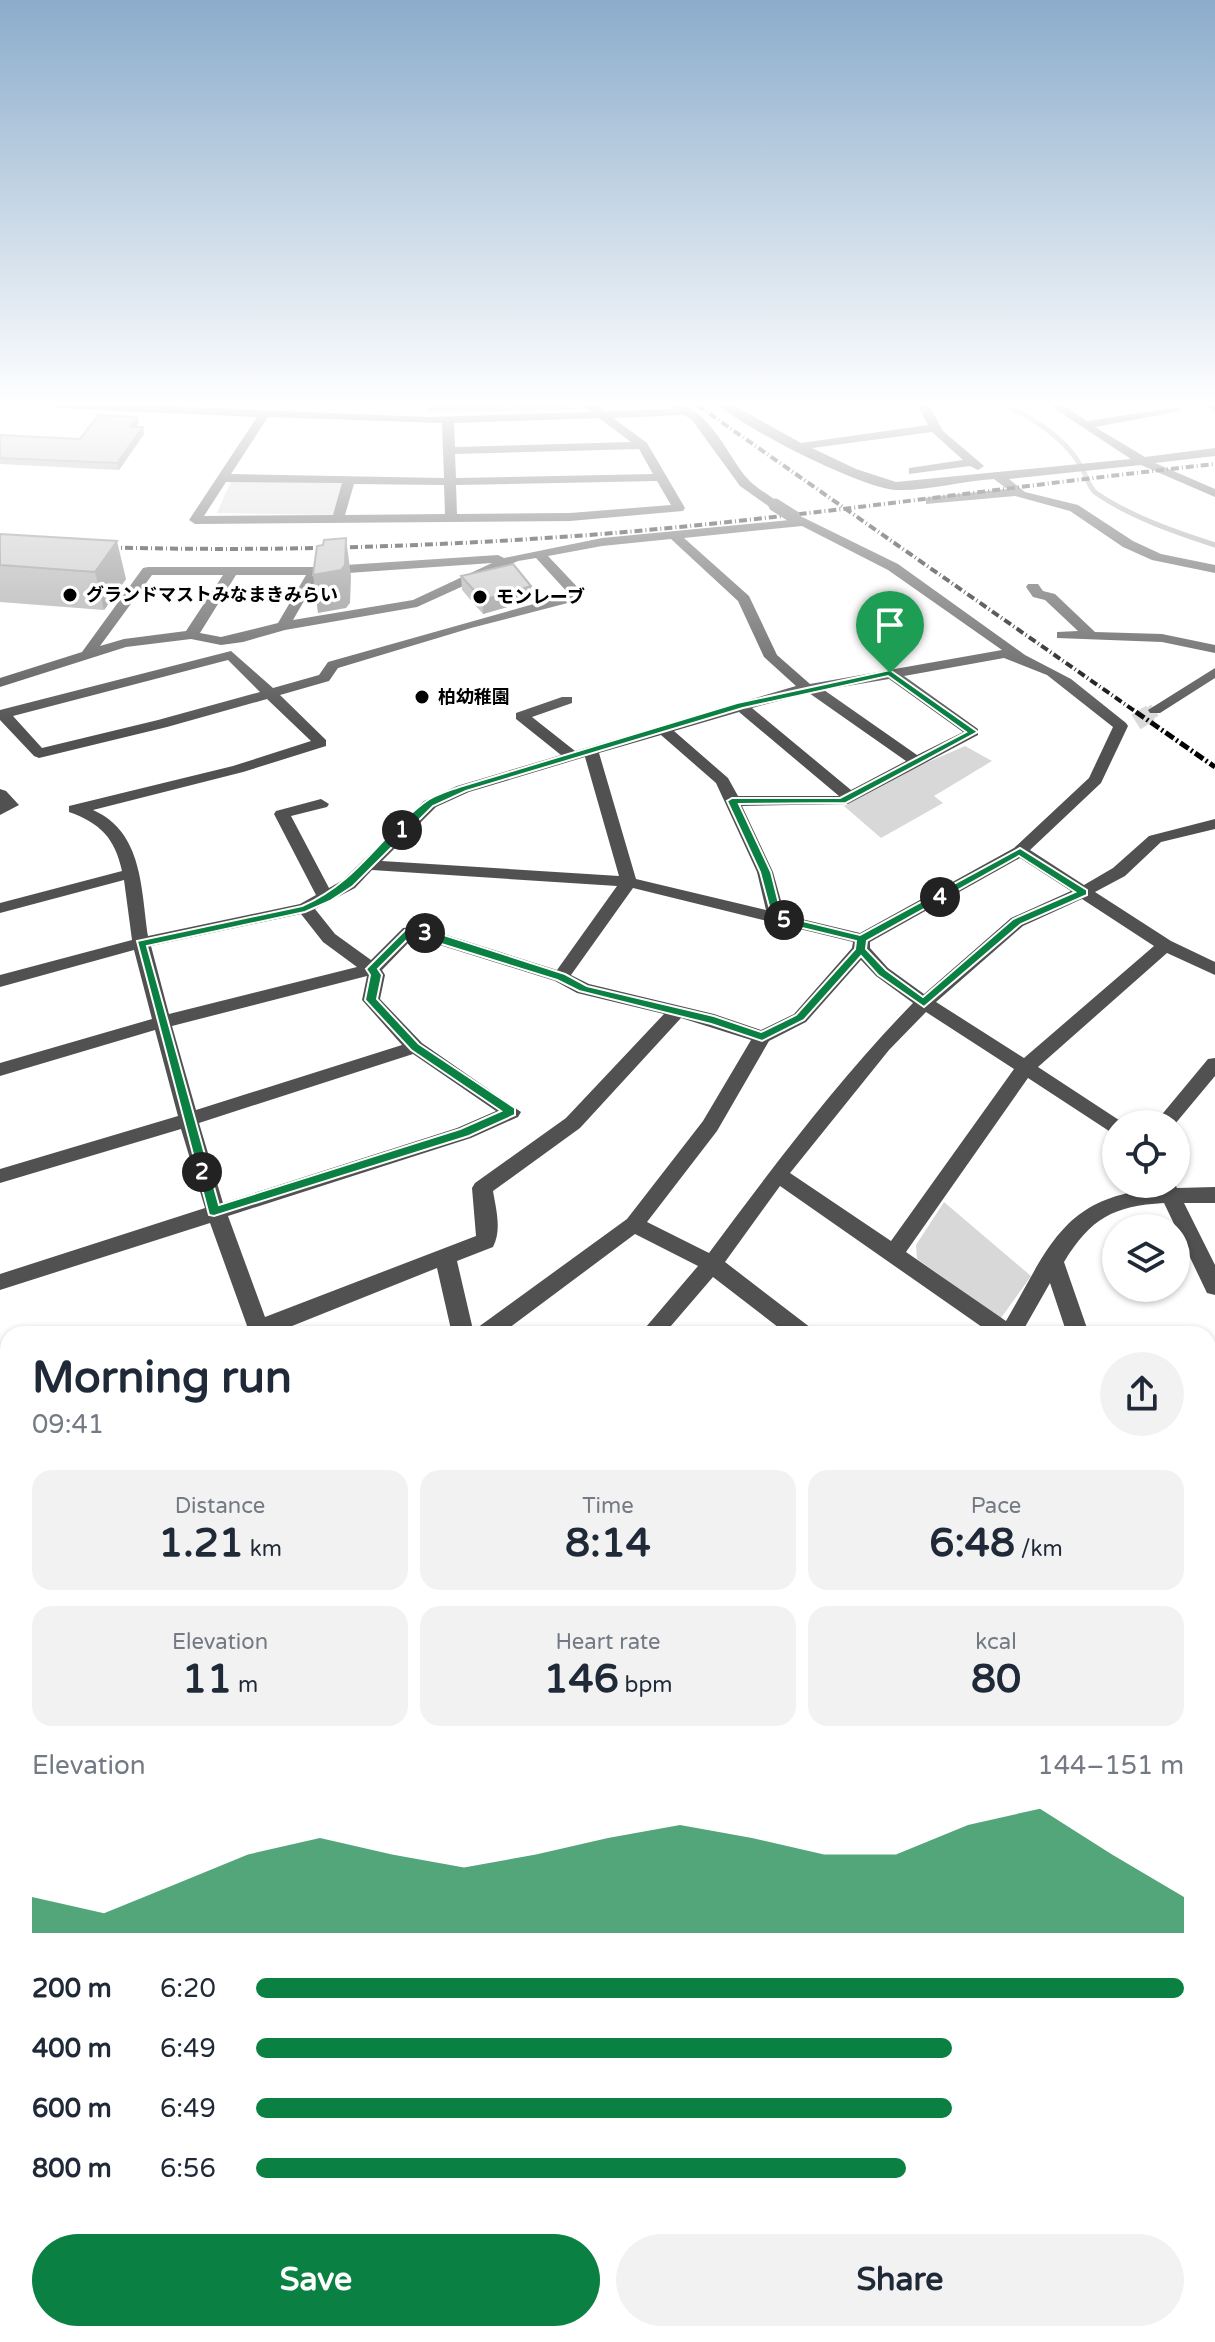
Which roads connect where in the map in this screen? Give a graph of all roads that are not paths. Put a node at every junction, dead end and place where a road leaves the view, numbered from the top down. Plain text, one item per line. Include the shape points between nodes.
1 (199, 514) edge
2 (339, 514) edge
3 (451, 514) edge
4 (603, 514) edge
5 (790, 514) edge
6 (1083, 514) edge
7 (451, 518) junction
8 (338, 519) junction
9 (799, 520) junction
10 (674, 535) junction
11 (539, 554) junction
12 (514, 558) junction
13 (1215, 569) edge
14 (232, 571) junction
15 (315, 571) junction
16 (1033, 587) dead end
17 (283, 626) junction
18 (191, 635) junction
19 (1062, 635) dead end
20 (1090, 635) junction
21 (1215, 649) edge
22 (88, 653) junction
23 (1020, 656) junction
24 (1215, 672) edge
25 (890, 673) junction
26 (0, 683) edge
27 (809, 688) junction
28 (271, 692) junction
29 (567, 700) dead end
30 (740, 705) junction
31 (1155, 710) tunnel mouth
32 (1, 714) edge
33 (662, 728) junction
34 (591, 751) junction
35 (572, 756) junction
36 (915, 761) junction
37 (0, 794) edge
38 (850, 797) junction
39 (732, 801) junction
40 (321, 804) dead end
41 (0, 810) edge
42 (1215, 824) edge
43 (1020, 851) junction
44 (367, 865) junction
45 (129, 874) junction
46 (629, 882) junction
47 (1083, 892) junction
48 (326, 899) junction
49 (0, 908) edge
50 (305, 908) junction
51 (777, 918) junction
52 (141, 943) junction
53 (861, 944) junction
54 (1165, 945) junction
55 (372, 969) junction
56 (1215, 969) edge
57 (561, 977) junction
58 (0, 981) edge
59 (924, 1003) junction
60 (675, 1013) junction
61 (162, 1022) junction
62 (762, 1037) junction
63 (415, 1047) junction
64 (1025, 1068) junction
65 (1214, 1068) edge
66 (0, 1070) edge
67 (1176, 1110) edge
68 (1102, 1117) edge
69 (187, 1120) junction
70 (778, 1174) junction
71 (0, 1176) edge
72 (1190, 1192) edge
73 (1215, 1195) edge
74 (1134, 1198) edge
75 (1172, 1198) edge
76 (214, 1211) junction
77 (634, 1224) junction
78 (894, 1253) junction
79 (445, 1256) junction
80 (1054, 1263) junction
81 (712, 1264) junction
82 (0, 1282) edge
83 (1215, 1287) edge
84 (258, 1326) edge
85 (275, 1326) edge
86 (461, 1326) edge
87 (496, 1326) edge
88 (658, 1326) edge
89 (793, 1326) edge
90 (998, 1326) edge
91 (1014, 1326) edge
92 (1075, 1326) edge

1 - 8 street via 195,520
2 - 8 street
3 - 7 street
4 - 7 street
5 - 9 street, bridge
6 - 13 street via 1157,557
7 - 8 street
9 - 10 street
9 - 23 street via 893,567
10 - 11 street
10 - 27 street via 744,599 771,657
11 - 12 street
11 - 28 street via 578,596 333,665 324,678
12 - 15 street
12 - 17 street via 417,603
14 - 15 street
14 - 18 street
14 - 22 street via 148,571
15 - 17 street
16 - 20 street
17 - 18 street via 221,641
18 - 22 street
19 - 20 street
20 - 21 street via 1162,638
22 - 26 street
23 - 25 street via 991,654
23 - 43 street via 1128,724 1096,780
24 - 31 street
25 - 27 street
25 - 36 street via 973,732
27 - 30 street
27 - 36 street
28 - 32 street via 231,655
28 - 32 street via 38,756
28 - 45 street via 321,743 238,769 73,807 106,821 121,841
29 - 35 street via 521,716
30 - 33 street
30 - 38 street
33 - 34 street
33 - 39 street via 723,781
34 - 35 street
34 - 46 street
35 - 44 street via 430,804
36 - 38 street
37 - 41 street via 11,805
38 - 39 street
39 - 51 street via 765,872
40 - 48 street via 282,814
42 - 47 street via 1155,839 1119,872
43 - 47 street
43 - 53 street
44 - 46 street
44 - 48 street
45 - 49 street
45 - 52 street
46 - 51 street
46 - 57 street
47 - 54 street
47 - 59 street via 1017,922
48 - 50 street
50 - 52 street
50 - 55 street via 329,938
51 - 53 street
52 - 58 street
52 - 61 street
53 - 59 street via 882,972
53 - 62 street via 800,1018
54 - 56 street
54 - 64 street
55 - 57 street via 409,932 418,931
55 - 61 street
55 - 63 street via 376,975 371,1000
57 - 60 street via 583,989
59 - 64 street
59 - 70 street via 882,1046
60 - 62 street
60 - 79 street via 573,1123 482,1188 486,1241
61 - 66 street
61 - 69 street
62 - 77 street via 710,1126
63 - 69 street
63 - 76 street via 511,1112 464,1133
64 - 68 street
64 - 78 street
65 - 67 street
69 - 71 street
69 - 76 street
70 - 78 street
70 - 81 street
72 - 73 street
74 - 80 street via 1091,1213
75 - 83 street
76 - 82 street
76 - 84 street
77 - 81 street
77 - 87 street
78 - 90 street
79 - 85 street
79 - 86 street
80 - 91 street
80 - 92 street
81 - 88 street
81 - 89 street

